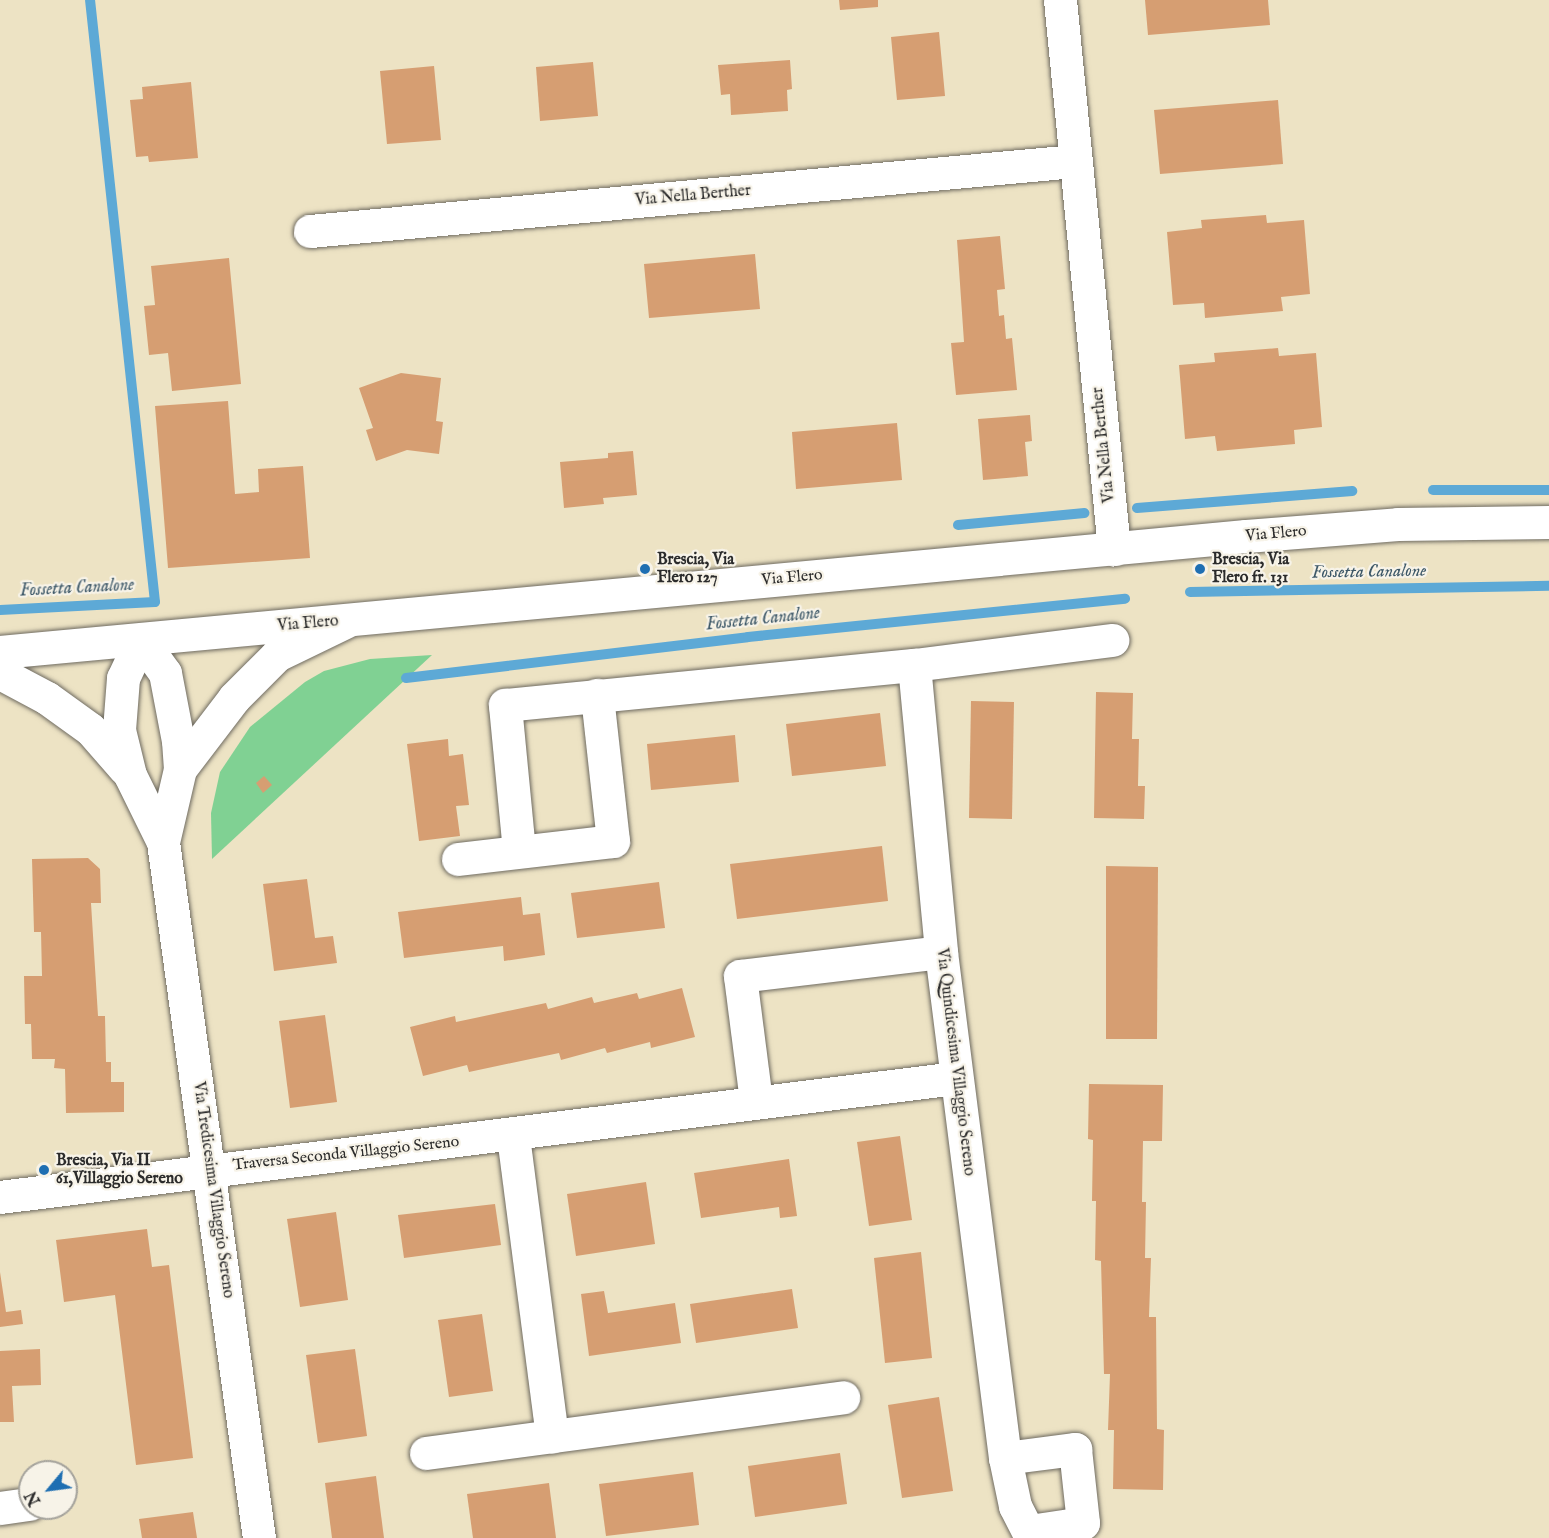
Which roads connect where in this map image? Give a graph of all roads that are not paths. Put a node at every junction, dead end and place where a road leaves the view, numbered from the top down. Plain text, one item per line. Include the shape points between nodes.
1 (1060, 0) edge
2 (1075, 161) junction
3 (310, 231) dead end
4 (1549, 522) edge
5 (1114, 549) junction
6 (350, 620) junction
7 (141, 640) junction
8 (1112, 640) dead end
9 (0, 652) edge
10 (914, 665) junction
11 (0, 673) edge
12 (597, 695) junction
13 (180, 769) junction
14 (130, 775) junction
15 (163, 842) junction
16 (519, 851) junction
17 (458, 859) dead end
18 (941, 952) junction
19 (956, 1078) junction
20 (756, 1101) junction
21 (513, 1136) junction
22 (210, 1169) junction
23 (0, 1197) edge
24 (843, 1396) dead end
25 (552, 1436) junction
26 (426, 1453) dead end
27 (1005, 1458) junction
28 (18, 1506) edge
29 (0, 1508) edge
30 (1030, 1534) edge
31 (259, 1538) edge

1 - 2 street, Via Nella Berther
2 - 3 street, Via Nella Berther
2 - 5 street, Via Nella Berther
4 - 5 street, Via Flero via 1398,524
5 - 6 street, Via Flero
6 - 7 street, Via Flero
6 - 13 street, Via Tredicesima Villaggio Sereno via 277,655 234,698
7 - 9 street, Via Flero
7 - 13 street, Via Tredicesima Villaggio Sereno via 165,673 174,711
7 - 14 street, Via Tredicesima Villaggio Sereno via 123,678 120,709 119,730
8 - 10 street
10 - 12 street
10 - 18 street, Via Quindicesima Villaggio Sereno
11 - 14 street, Via Tredicesima Villaggio Sereno via 48,698 90,729
12 - 16 street via 505,705
12 - 16 street via 613,841
13 - 15 street, Via Tredicesima Villaggio Sereno
14 - 15 street, Via Tredicesima Villaggio Sereno
15 - 22 street, Via Tredicesima Villaggio Sereno
16 - 17 street
18 - 19 street, Via Quindicesima Villaggio Sereno
18 - 20 street via 740,976
19 - 20 street, Traversa Seconda Villaggio Sereno
19 - 27 street, Via Quindicesima Villaggio Sereno
20 - 21 street, Traversa Seconda Villaggio Sereno
21 - 22 street, Traversa Seconda Villaggio Sereno
21 - 25 street
22 - 23 street, Traversa Seconda Villaggio Sereno
22 - 31 street, Via Tredicesima Villaggio Sereno
24 - 25 street
25 - 26 street
27 - 30 street, Via Quindicesima Villaggio Sereno via 1015,1506
27 - 30 street, Via Quindicesima Villaggio Sereno via 1075,1449 1083,1523
28 - 29 street

